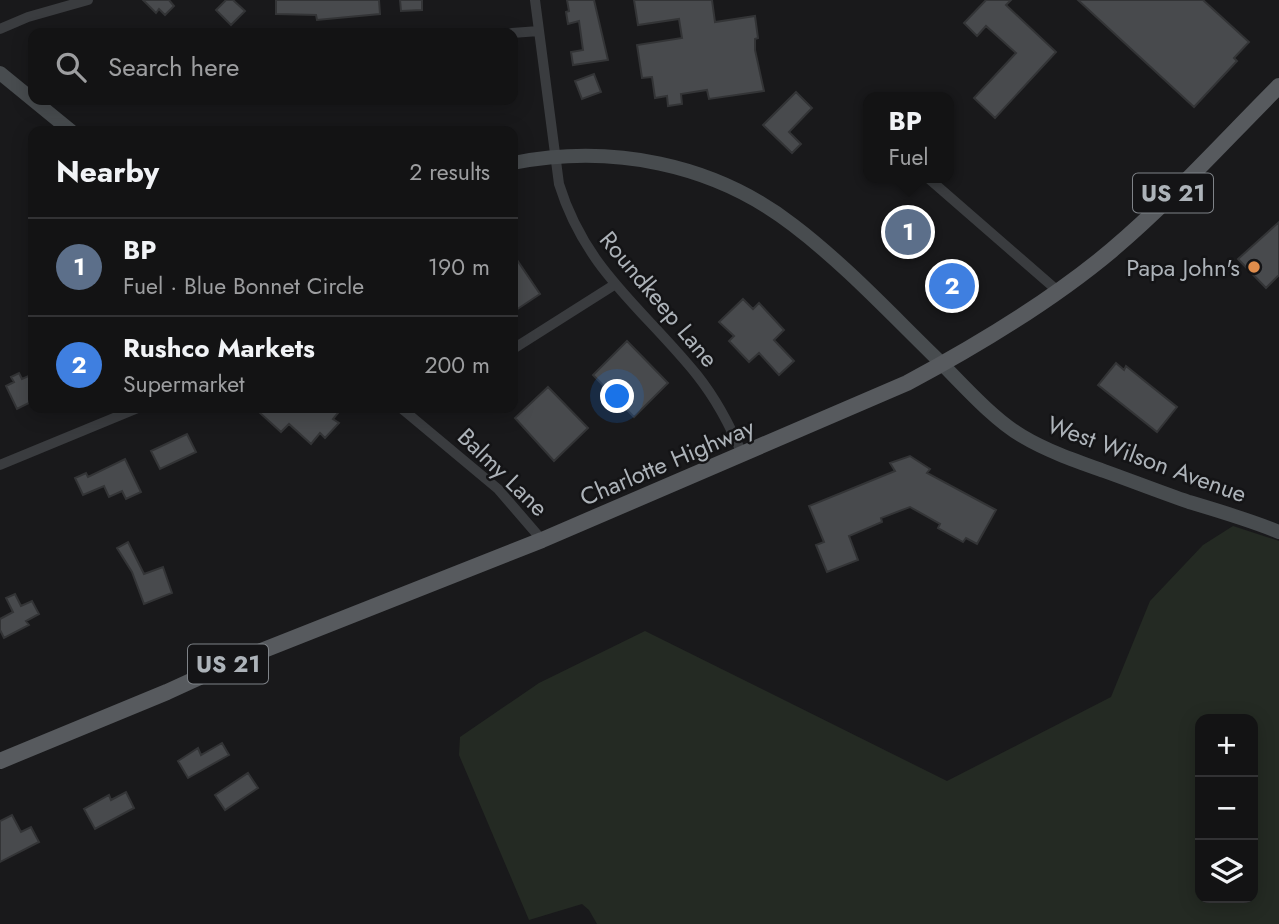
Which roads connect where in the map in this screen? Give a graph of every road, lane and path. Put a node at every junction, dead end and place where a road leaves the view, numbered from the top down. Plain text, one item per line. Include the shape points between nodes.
1 (88, 0) edge
2 (535, 0) edge
3 (0, 29) edge
4 (539, 31) junction
5 (518, 33) edge
6 (0, 73) edge
7 (1279, 86) edge
8 (28, 96) edge
9 (39, 105) edge
10 (65, 126) edge
11 (555, 156) junction
12 (518, 162) edge
13 (934, 183) edge
14 (614, 285) junction
15 (1059, 292) junction
16 (518, 346) edge
17 (943, 364) junction
18 (126, 413) edge
19 (407, 413) edge
20 (416, 413) edge
21 (412, 417) junction
22 (742, 454) junction
23 (0, 466) edge
24 (1279, 531) edge
25 (542, 540) junction
26 (0, 761) edge

1 - 3 street
2 - 4 street, Roundkeep Lane
4 - 5 street
4 - 11 street, Roundkeep Lane
6 - 8 main road
7 - 15 main road, Charlotte Highway / US 21 via 1125,239
9 - 10 main road
11 - 12 main road, West Wilson Avenue
11 - 14 street, Roundkeep Lane via 568,213
11 - 17 main road, West Wilson Avenue via 616,155 651,161 710,178 753,198 834,259
13 - 15 street
14 - 16 street
14 - 22 street, Roundkeep Lane via 696,374 727,420
15 - 17 main road, Charlotte Highway / US 21
17 - 22 main road, Charlotte Highway / US 21
17 - 24 main road, West Wilson Avenue via 1019,435 1044,448
18 - 23 street
19 - 21 street, Balmy Lane
20 - 21 street
21 - 25 street, Balmy Lane via 498,489
22 - 25 main road, Charlotte Highway / US 21
25 - 26 main road, Charlotte Highway / US 21 via 226,665

